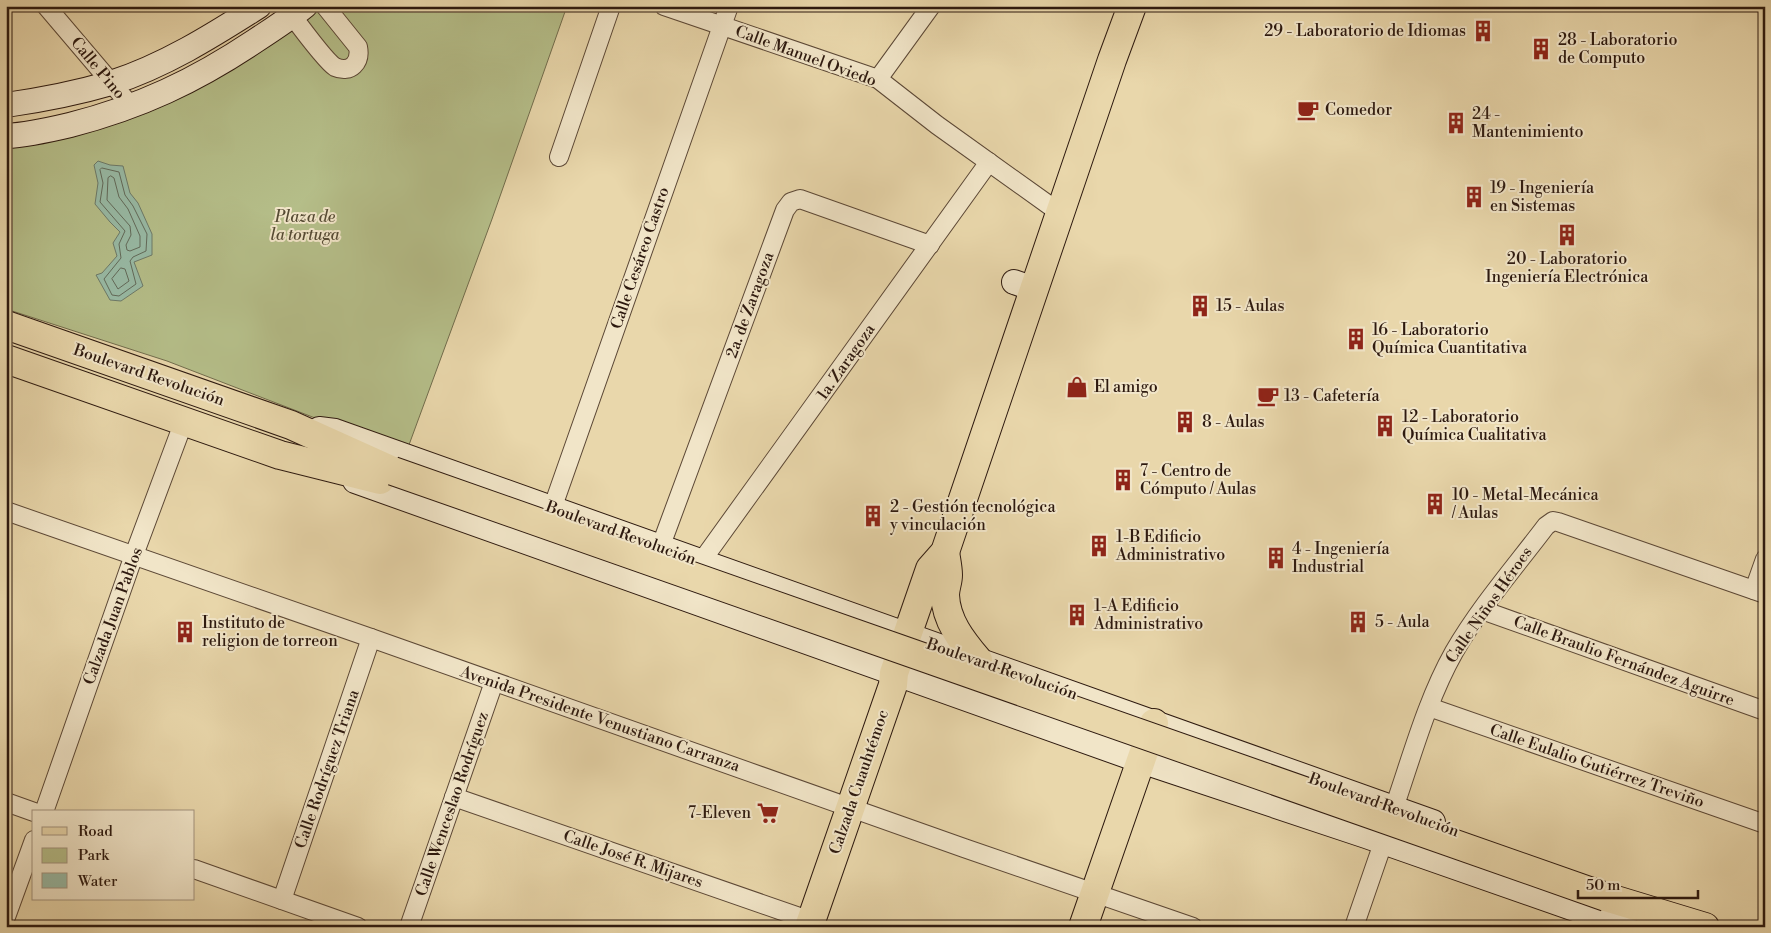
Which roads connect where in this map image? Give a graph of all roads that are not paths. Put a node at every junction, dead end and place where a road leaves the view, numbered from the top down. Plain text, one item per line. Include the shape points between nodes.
1 (46, 6) edge
2 (259, 6) edge
3 (325, 6) edge
4 (611, 6) edge
5 (664, 6) edge
6 (729, 6) edge
7 (931, 6) edge
8 (1132, 6) edge
9 (294, 10) edge
10 (722, 26) junction
11 (878, 80) junction
12 (111, 83) junction
13 (6, 105) edge
14 (131, 106) junction
15 (6, 136) edge
16 (560, 157) dead end
17 (989, 162) junction
18 (1060, 213) junction
19 (930, 244) junction
20 (6, 324) edge
21 (6, 359) edge
22 (184, 421) junction
23 (291, 425) junction
24 (280, 455) junction
25 (391, 477) junction
26 (552, 509) junction
27 (6, 511) edge
28 (660, 548) junction
29 (945, 552) junction
30 (134, 555) junction
31 (1765, 559) edge
32 (702, 562) junction
33 (778, 589) junction
34 (1759, 592) edge
35 (1482, 610) junction
36 (764, 627) junction
37 (907, 636) junction
38 (371, 638) junction
39 (978, 660) junction
40 (894, 673) junction
41 (494, 682) junction
42 (1429, 707) junction
43 (1765, 712) edge
44 (1154, 723) junction
45 (1141, 761) junction
46 (454, 797) junction
47 (6, 802) edge
48 (851, 808) junction
49 (1394, 808) junction
50 (45, 810) edge
51 (32, 811) edge
52 (1765, 824) edge
53 (1383, 843) junction
54 (32, 845) edge
55 (195, 868) edge
56 (1095, 892) junction
57 (282, 900) junction
58 (1604, 901) junction
59 (6, 916) edge
60 (810, 924) edge
61 (1622, 926) edge
62 (358, 927) edge
63 (409, 927) edge
64 (1083, 927) edge
65 (1193, 927) edge
66 (1354, 927) edge
67 (1657, 927) edge
68 (1705, 927) edge
69 (1710, 927) edge

1 - 12 street, Calle Pino
2 - 12 main road via 196,46
3 - 9 street via 358,48 358,60 349,68 342,69 330,63
4 - 16 street
5 - 10 street, Calle Manuel Oviedo
6 - 10 street, Calle Cesáreo Castro
7 - 11 street
8 - 18 main road
9 - 14 main road via 218,65 178,87
10 - 11 street, Calle Manuel Oviedo
10 - 26 street, Calle Cesáreo Castro
11 - 17 street, Calle Manuel Oviedo
12 - 13 main road
12 - 14 street, Calle Pino
14 - 15 main road via 54,128
17 - 18 street, Calle Manuel Oviedo
17 - 19 street, 1a. Zaragoza
18 - 29 main road via 1024,286
19 - 28 street, 2a. de Zaragoza via 800,199 791,202 785,210
19 - 32 street, 1a. Zaragoza
20 - 23 main road, Boulevard Revolución
21 - 22 main road, Boulevard Revolución
22 - 24 main road, Boulevard Revolución
22 - 30 street, Calzada Juan Pablos
23 - 25 main road, Boulevard Revolución
23 - 26 main road, Boulevard Revolución via 335,431
24 - 25 main road, Boulevard Revolución
24 - 36 main road
25 - 58 main road, Boulevard Revolución, bridge
26 - 28 main road, Boulevard Revolución
27 - 30 street, Avenida Presidente Venustiano Carranza
28 - 32 main road, Boulevard Revolución
29 - 37 main road, Calzada Cuauhtémoc via 930,569
29 - 39 main road via 948,576 946,604 960,639
30 - 38 street, Avenida Presidente Venustiano Carranza
30 - 50 street, Calzada Juan Pablos
31 - 34 street
32 - 33 main road, Boulevard Revolución
33 - 36 main road via 778,614 770,626
33 - 37 main road, Boulevard Revolución
34 - 35 street, Calle Niños Héroes via 1552,521
35 - 42 street, Calle Niños Héroes via 1454,652
35 - 43 street, Calle Braulio Fernández Aguirre
36 - 40 main road
37 - 39 main road, Boulevard Revolución
37 - 40 main road, Calzada Cuauhtémoc
38 - 41 street, Avenida Presidente Venustiano Carranza
38 - 57 street, Calle Rodríguez Triana
39 - 44 main road, Boulevard Revolución
40 - 45 main road
40 - 48 main road, Calzada Cuauhtémoc via 893,685
41 - 46 street, Calle Wenceslao Rodríguez
41 - 48 street, Avenida Presidente Venustiano Carranza
42 - 49 street, Calle Niños Héroes
42 - 52 street, Calle Eulalio Gutiérrez Treviño
44 - 45 main road
44 - 49 main road, Boulevard Revolución
45 - 53 main road
45 - 56 main road
46 - 60 street, Calle José R. Mijares
46 - 63 street, Calle Wenceslao Rodríguez
47 - 51 street
48 - 56 street, Avenida Presidente Venustiano Carranza
48 - 60 main road, Calzada Cuauhtémoc
49 - 69 main road, Boulevard Revolución
53 - 61 main road
53 - 66 street
54 - 59 street
55 - 57 street
56 - 64 main road
56 - 65 street, Avenida Presidente Venustiano Carranza
57 - 62 street
58 - 67 main road, Boulevard Revolución
58 - 68 main road, Boulevard Revolución

